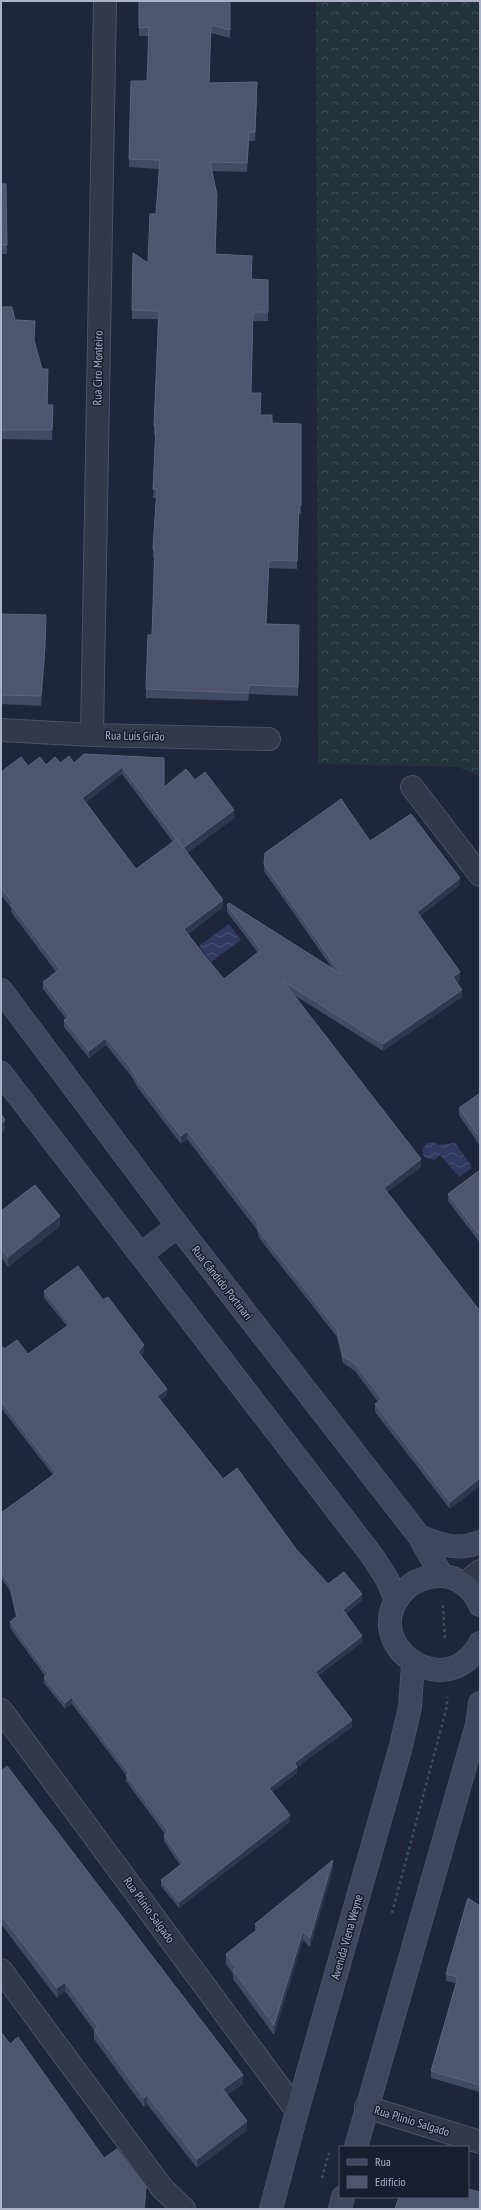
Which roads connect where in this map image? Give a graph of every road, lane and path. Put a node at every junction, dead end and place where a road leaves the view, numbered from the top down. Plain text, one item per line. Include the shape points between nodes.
1 (105, 1) edge
2 (1, 730) edge
3 (92, 735) junction
4 (269, 739) dead end
5 (412, 787) dead end
6 (480, 875) edge
7 (1, 990) edge
8 (1, 1074) edge
9 (178, 1226) junction
10 (141, 1254) junction
11 (419, 1536) junction
12 (480, 1542) edge
13 (442, 1576) junction
14 (472, 1577) edge
15 (396, 1600) junction
16 (480, 1605) edge
17 (479, 1650) edge
18 (413, 1664) junction
19 (446, 1669) junction
20 (480, 1703) edge
21 (1, 1710) edge
22 (480, 1751) edge
23 (464, 1769) junction
24 (391, 1918) dead end
25 (1, 1970) edge
26 (366, 2106) junction
27 (297, 2111) junction
28 (480, 2142) edge
29 (356, 2146) edge
30 (330, 2148) dead end
31 (320, 2186) dead end
32 (343, 2198) edge
33 (184, 2209) edge
34 (271, 2209) edge
35 (340, 2209) edge

1 - 3 street, Rua Ciro Monteiro
2 - 3 street, Rua Luís Girão
3 - 4 street, Rua Luís Girão
5 - 6 street
7 - 9 street, Rua Cândido Portinari
8 - 10 street
9 - 10 street
9 - 11 street, Rua Cândido Portinari
10 - 15 street via 374,1557
11 - 12 street via 443,1546 459,1548
11 - 13 street, Rua Cândido Portinari
13 - 14 street
13 - 15 street via 424,1577 408,1586
13 - 19 path
14 - 16 street
15 - 18 street via 391,1617 392,1636 400,1652
17 - 19 street via 465,1662
18 - 19 street via 430,1670
18 - 27 street, Avenida Viena Weyne via 410,1707 401,1746
19 - 24 path via 447,1706
20 - 23 street via 477,1725
21 - 27 street, Rua Plínio Salgado
22 - 23 street
23 - 26 street
25 - 33 street via 162,2188
26 - 28 street, Rua Plínio Salgado
26 - 29 street
27 - 34 street, Avenida Viena Weyne
30 - 31 path
32 - 35 street

